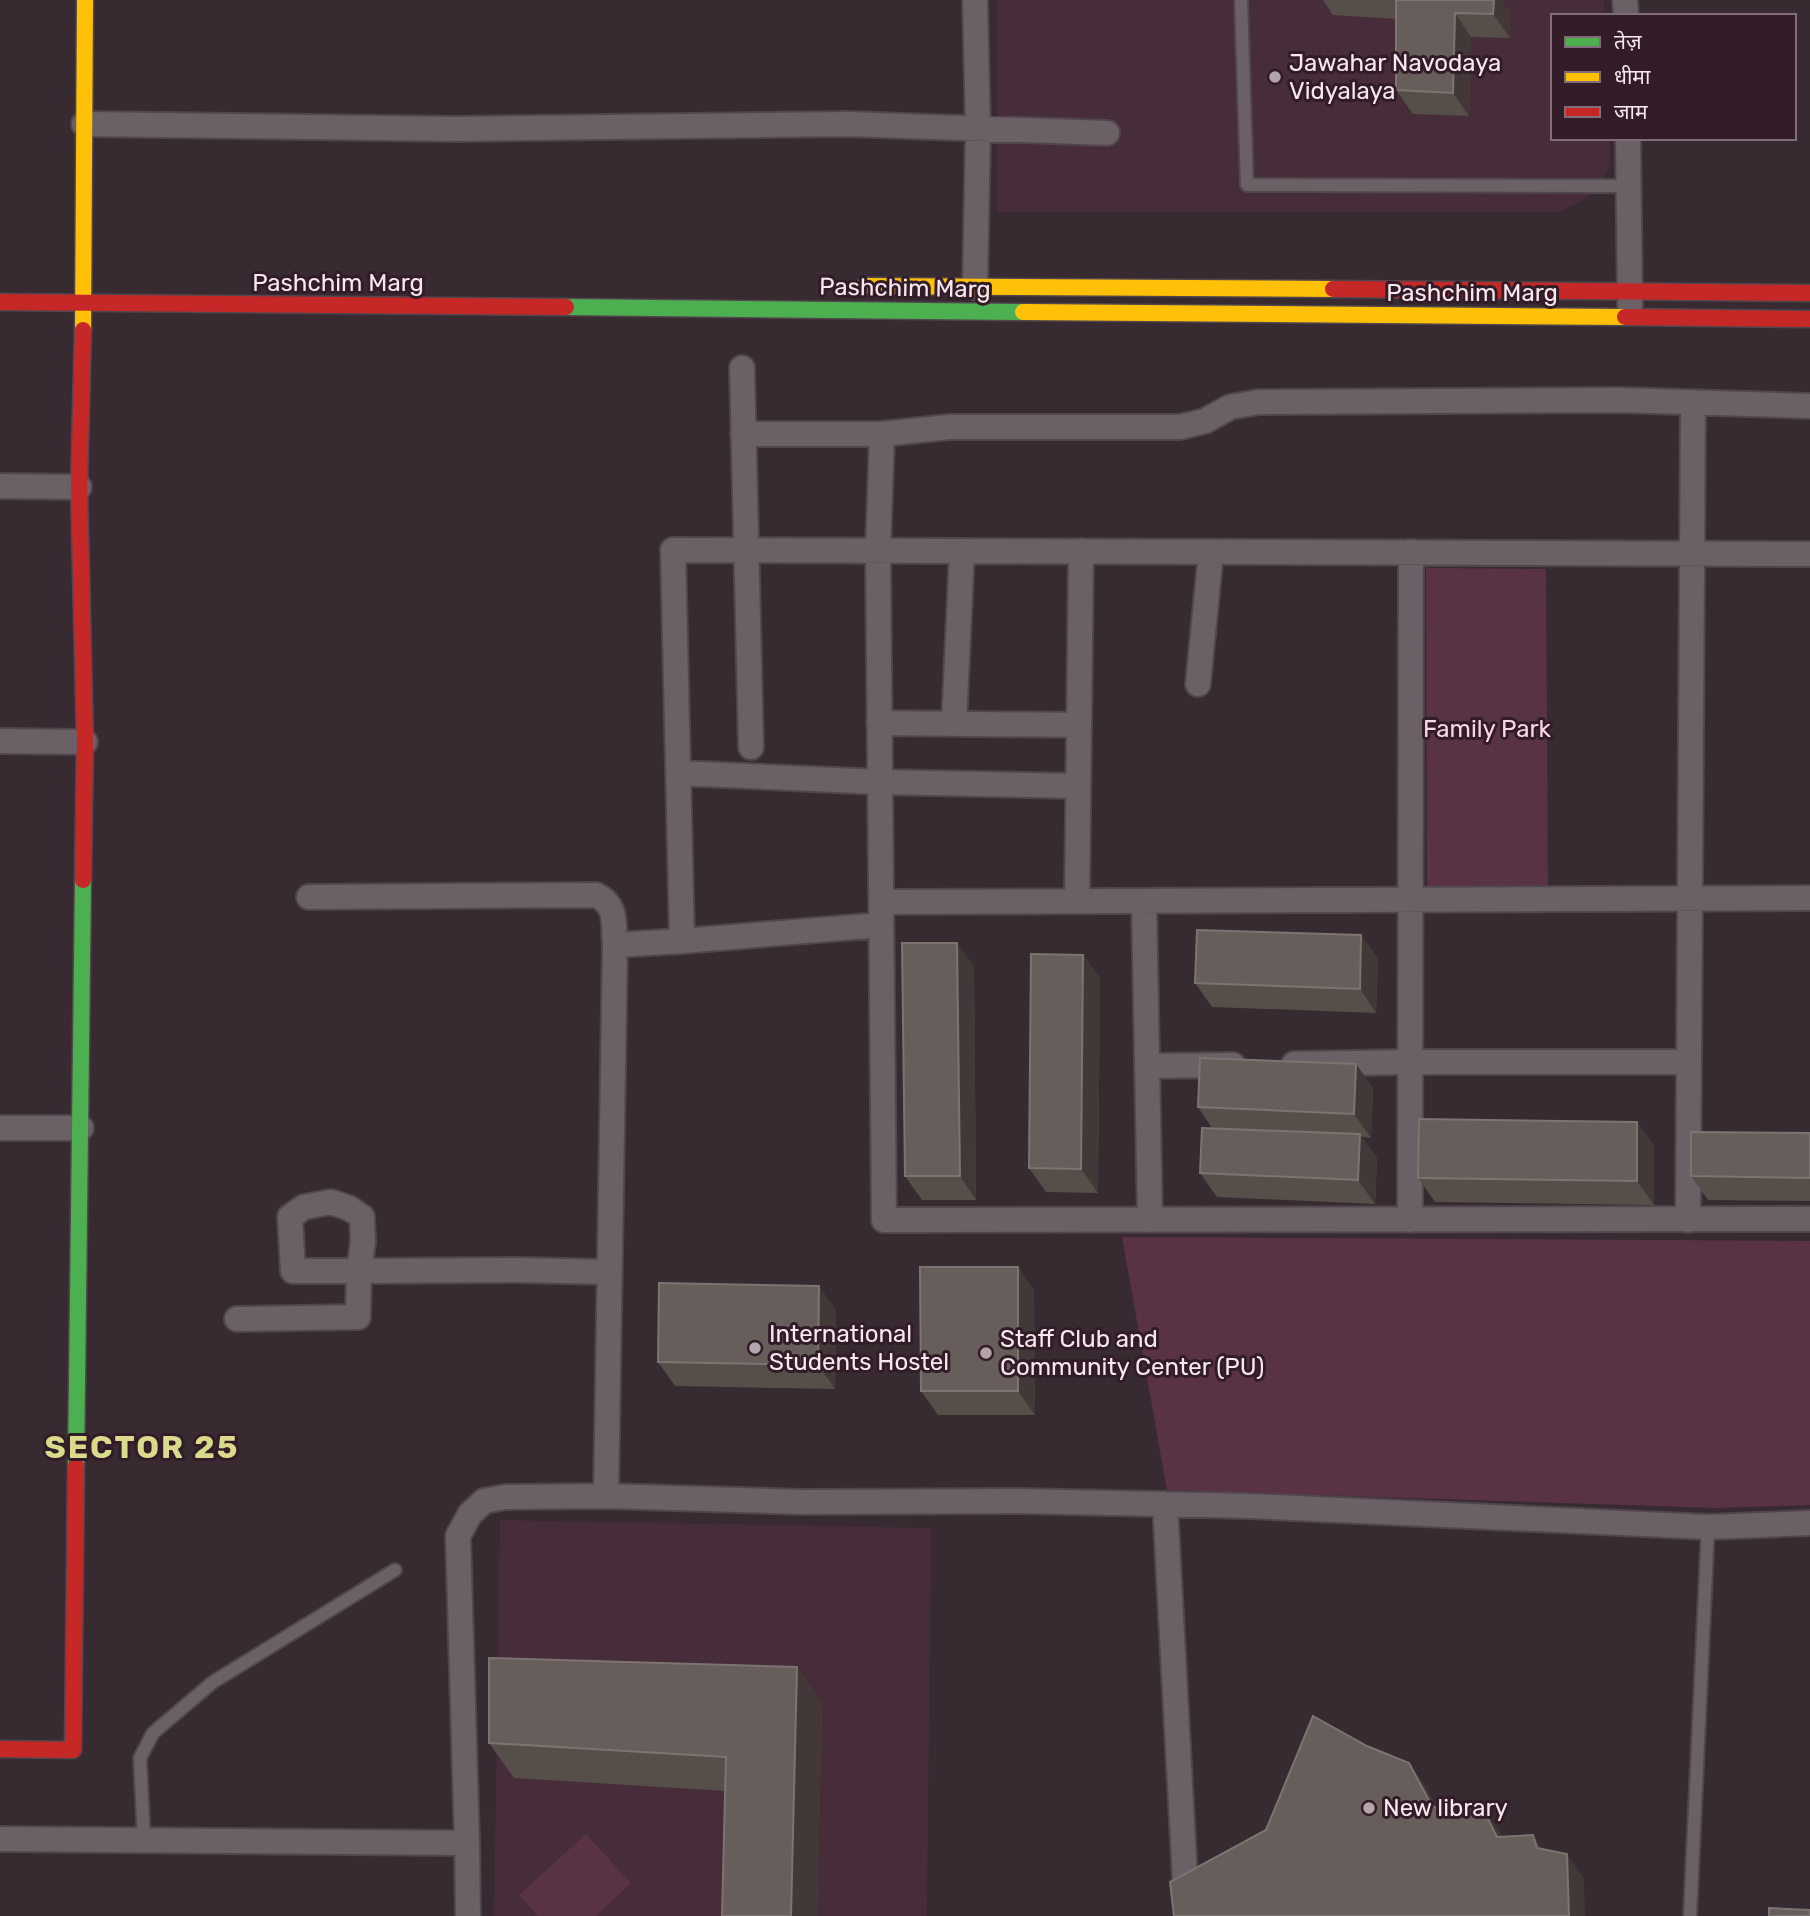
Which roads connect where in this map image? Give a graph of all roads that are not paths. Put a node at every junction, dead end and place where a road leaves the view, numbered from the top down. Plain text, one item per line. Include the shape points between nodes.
1 (85, 0) edge
2 (975, 0) edge
3 (1241, 0) edge
4 (84, 124) junction
5 (978, 130) junction
6 (1107, 133) dead end
7 (1628, 140) edge
8 (1628, 186) junction
9 (850, 286) dead end
10 (975, 287) junction
11 (1630, 292) junction
12 (1810, 293) edge
13 (0, 302) edge
14 (83, 304) junction
15 (1630, 317) junction
16 (1810, 319) edge
17 (742, 368) dead end
18 (1693, 402) junction
19 (1810, 406) edge
20 (743, 434) junction
21 (882, 434) junction
22 (0, 486) edge
23 (79, 487) junction
24 (746, 550) junction
25 (878, 550) junction
26 (962, 551) junction
27 (1081, 551) junction
28 (1211, 552) junction
29 (1411, 552) junction
30 (1692, 554) junction
31 (1810, 555) edge
32 (1198, 684) dead end
33 (879, 723) junction
34 (954, 724) junction
35 (1079, 725) junction
36 (0, 741) edge
37 (85, 742) junction
38 (751, 747) dead end
39 (678, 773) junction
40 (880, 782) junction
41 (1078, 786) junction
42 (309, 897) dead end
43 (1690, 898) junction
44 (1810, 898) edge
45 (1410, 900) junction
46 (1077, 901) junction
47 (1144, 901) junction
48 (881, 914) junction
49 (682, 941) junction
50 (615, 945) junction
51 (1410, 1062) junction
52 (1689, 1062) junction
53 (1147, 1066) junction
54 (0, 1128) edge
55 (81, 1128) junction
56 (1810, 1219) edge
57 (1150, 1220) junction
58 (1410, 1220) junction
59 (1688, 1220) junction
60 (609, 1272) junction
61 (237, 1319) dead end
62 (606, 1496) junction
63 (1166, 1504) junction
64 (1810, 1523) edge
65 (1708, 1527) junction
66 (395, 1570) dead end
67 (0, 1749) edge
68 (0, 1839) edge
69 (144, 1840) junction
70 (467, 1843) junction
71 (468, 1916) edge
72 (1187, 1916) edge
73 (1690, 1916) edge

1 - 4 main road
2 - 5 street
3 - 8 lane via 1247,185
4 - 5 street via 457,129 848,124
4 - 14 main road
5 - 6 street
5 - 10 street
7 - 8 street
8 - 11 street
9 - 10 main road
10 - 11 main road
11 - 12 main road
11 - 15 street
13 - 14 main road, Pashchim Marg
14 - 15 main road, Pashchim Marg
14 - 23 main road
15 - 16 main road, Pashchim Marg
17 - 20 street
18 - 19 street
18 - 21 street via 1259,402 1180,427 949,427
18 - 30 street
20 - 21 street
20 - 24 street
21 - 25 street
22 - 23 street
23 - 37 main road
24 - 25 street
24 - 38 street
24 - 39 street via 673,550
25 - 26 street
25 - 33 street
26 - 27 street
26 - 34 street
27 - 28 street
27 - 35 street
28 - 29 street
28 - 32 street
29 - 30 street
29 - 45 street
30 - 31 street
30 - 43 street
33 - 34 street
33 - 40 street
34 - 35 street
35 - 41 street
36 - 37 street
37 - 55 main road
39 - 40 street
39 - 49 street
40 - 41 street
40 - 48 street
41 - 46 street
42 - 50 street via 596,895 612,908
43 - 44 street
43 - 45 street
43 - 52 street
45 - 47 street
45 - 51 street
46 - 47 street
46 - 48 street
47 - 53 street
48 - 49 street
48 - 57 street via 884,1220
49 - 50 street
50 - 60 street
51 - 52 street
51 - 53 street
51 - 58 street
52 - 59 street
53 - 57 street
54 - 55 street
55 - 67 main road via 73,1749
56 - 59 street
57 - 58 street
58 - 59 street
60 - 61 street via 359,1271 358,1317
60 - 62 street
62 - 63 street
62 - 70 street via 484,1501 458,1536
63 - 65 street
63 - 72 street
64 - 65 street
65 - 73 lane
66 - 69 lane via 213,1682 153,1732 140,1758
68 - 69 street
69 - 70 street
70 - 71 street

